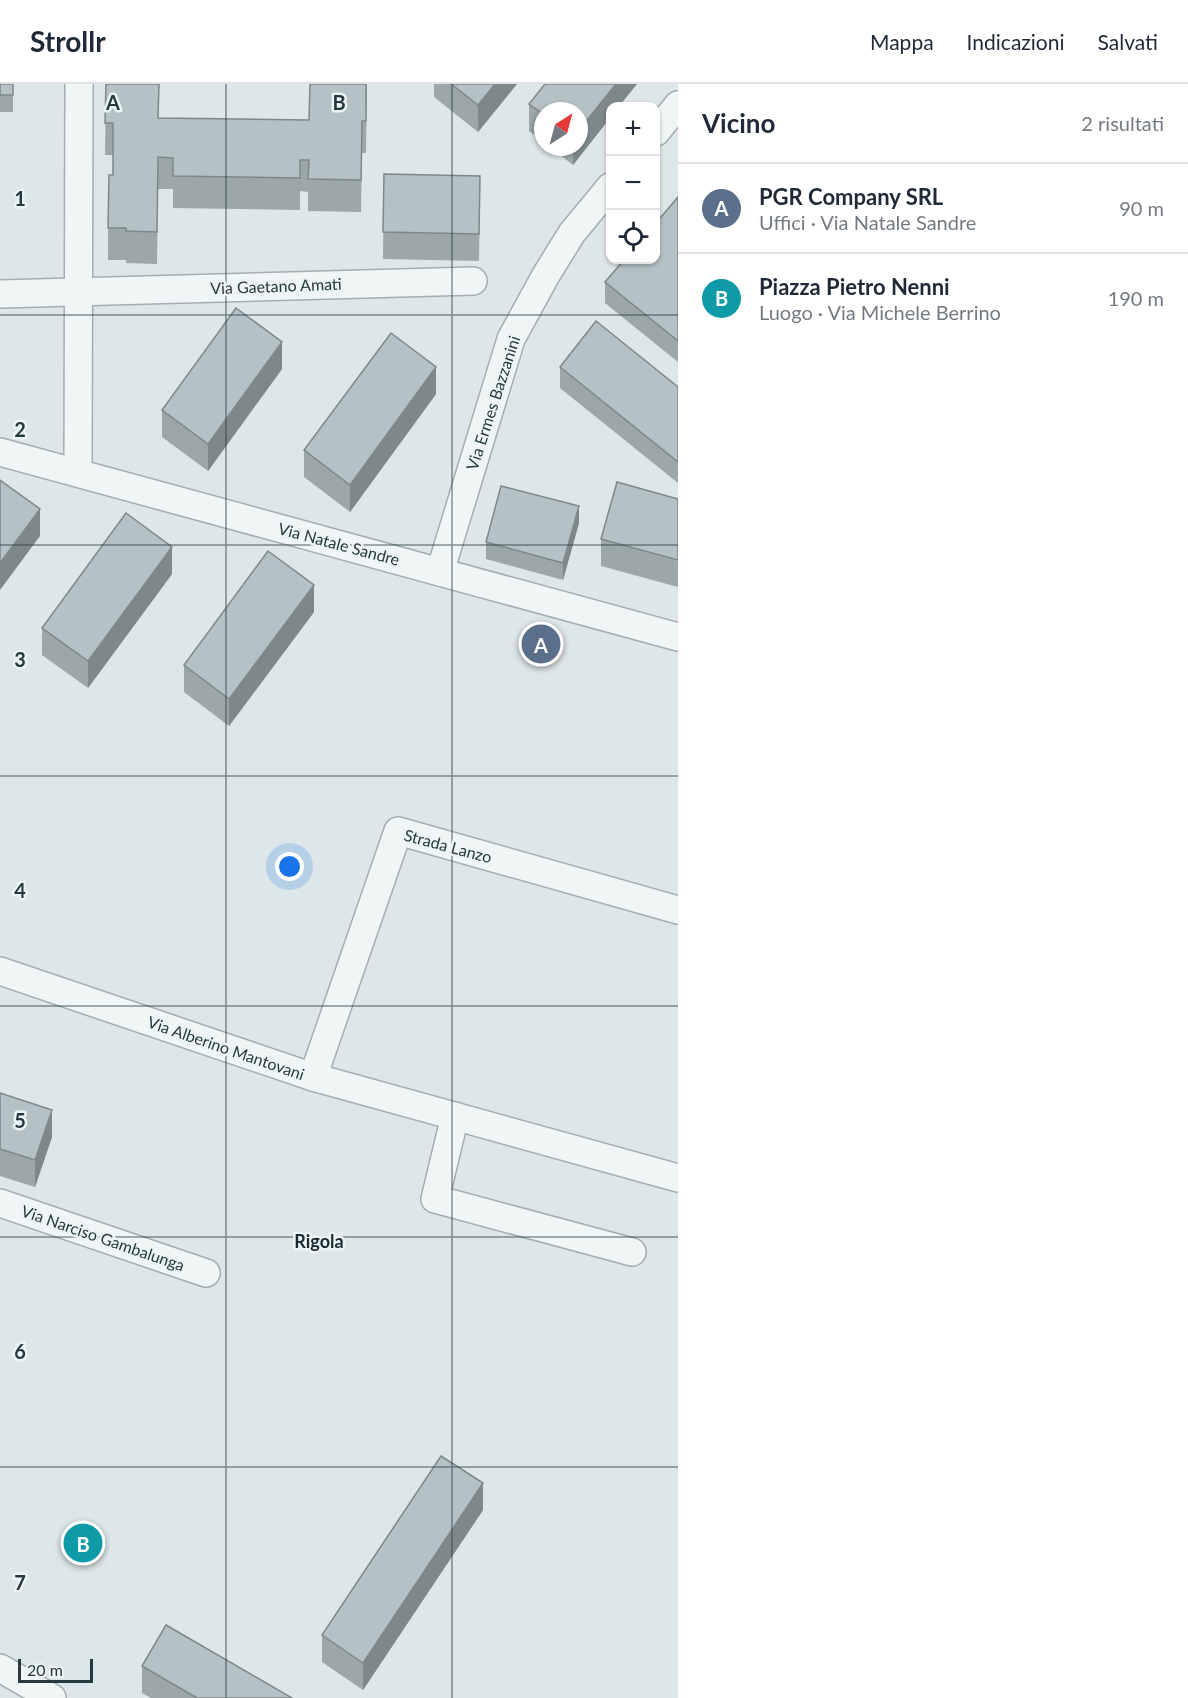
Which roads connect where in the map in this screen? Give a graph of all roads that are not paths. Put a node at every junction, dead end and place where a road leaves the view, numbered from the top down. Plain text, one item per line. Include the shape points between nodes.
1 (79, 84) edge
2 (678, 105) edge
3 (660, 127) edge
4 (606, 192) edge
5 (473, 281) dead end
6 (78, 291) junction
7 (0, 294) edge
8 (0, 452) edge
9 (78, 473) junction
10 (440, 572) junction
11 (678, 637) edge
12 (678, 910) edge
13 (0, 971) edge
14 (313, 1077) junction
15 (455, 1116) junction
16 (678, 1178) edge
17 (0, 1203) edge
18 (632, 1252) dead end
19 (206, 1273) dead end
20 (0, 1668) edge
21 (52, 1698) edge

1 - 6 street
2 - 3 street
4 - 10 street, Via Ermes Bazzanini via 572,232 511,339
5 - 6 street, Via Gaetano Amati
6 - 7 street, Via Gaetano Amati
6 - 9 street
8 - 9 street, Via Natale Sandre
9 - 10 street, Via Natale Sandre
10 - 11 street, Via Natale Sandre
12 - 14 street, Strada Lanzo via 398,831
13 - 14 street, Via Alberino Mantovani
14 - 15 street, Via Alberino Mantovani
15 - 16 street, Via Alberino Mantovani
15 - 18 street via 435,1199
17 - 19 street, Via Narciso Gambalunga
20 - 21 street

